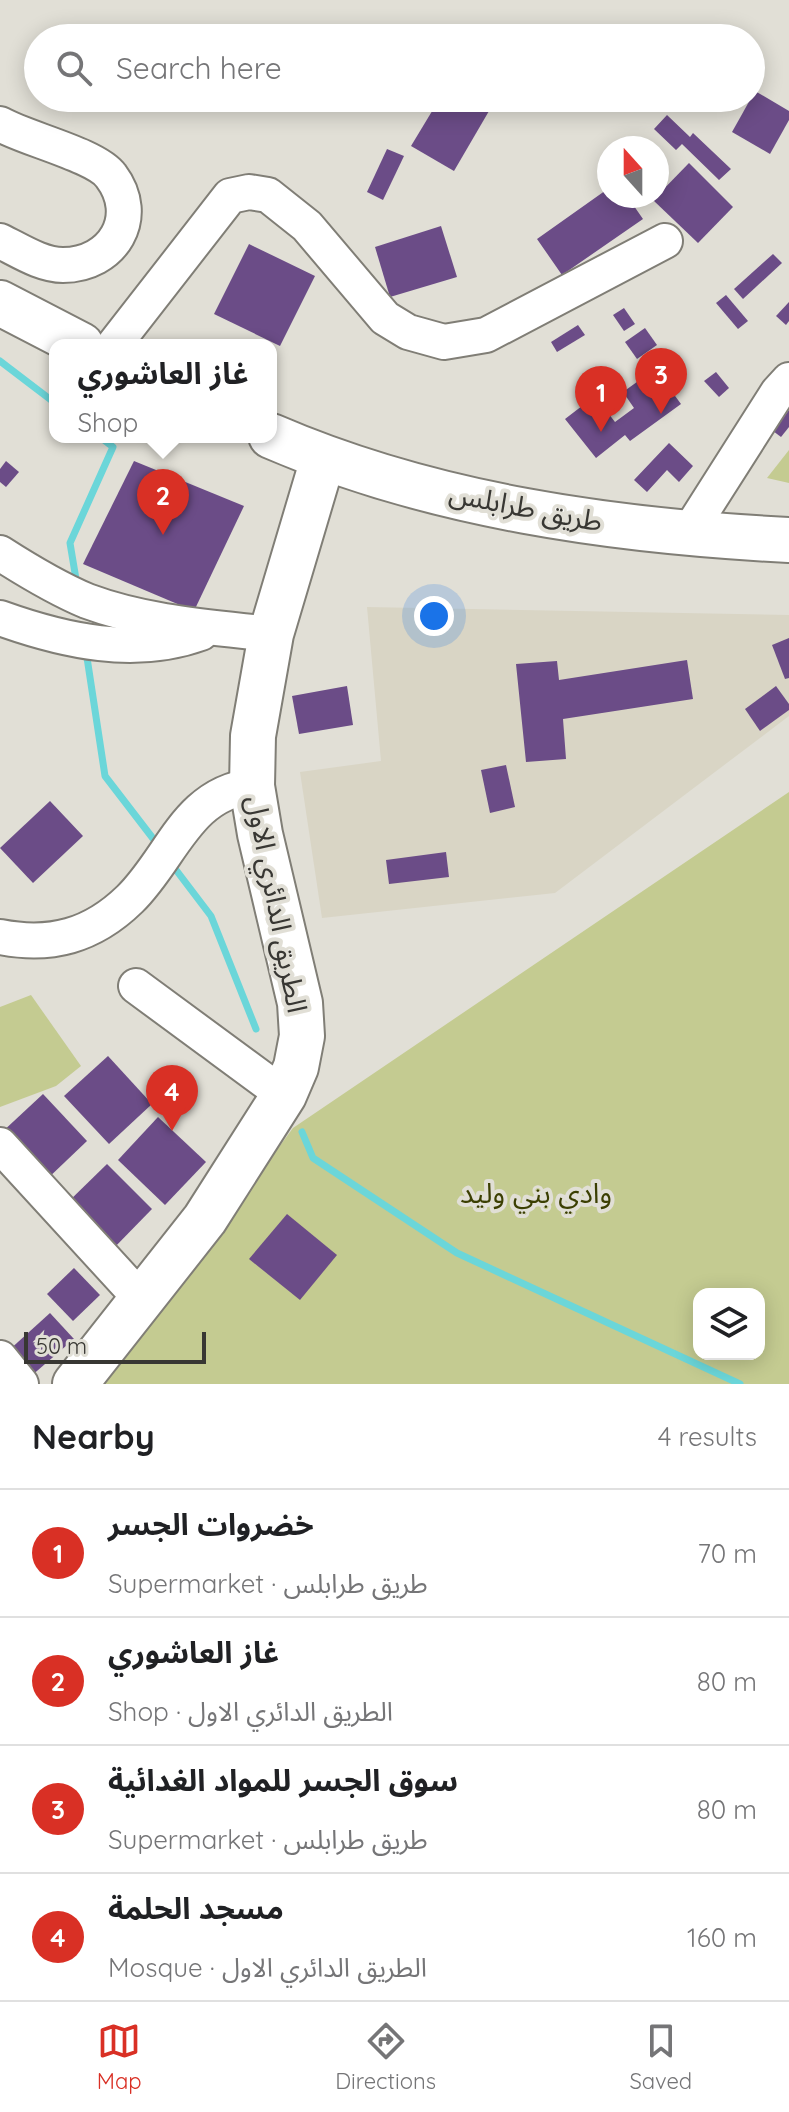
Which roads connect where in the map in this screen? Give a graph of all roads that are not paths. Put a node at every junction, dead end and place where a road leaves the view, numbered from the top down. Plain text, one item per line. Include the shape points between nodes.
1 (0, 124) edge
2 (0, 241) edge
3 (665, 241) dead end
4 (0, 303) edge
5 (69, 339) edge
6 (119, 339) edge
7 (789, 380) edge
8 (277, 439) edge
9 (323, 459) junction
10 (687, 535) junction
11 (789, 540) edge
12 (0, 553) edge
13 (0, 618) edge
14 (217, 628) junction
15 (271, 634) junction
16 (252, 786) junction
17 (0, 937) edge
18 (136, 986) dead end
19 (284, 1095) junction
20 (0, 1145) edge
21 (141, 1299) junction
22 (0, 1358) edge
23 (21, 1384) edge
24 (75, 1384) edge

1 - 2 street via 110,173 125,217 116,240 82,264 46,262
3 - 6 street via 486,335 444,342 408,332 385,318 307,226 268,195 249,192 230,196
4 - 5 main road
7 - 10 street
8 - 9 main road, طريق طرابلس
9 - 10 main road, طريق طرابلس via 461,497
9 - 15 main road, الطريق الدائري الاول
10 - 11 main road, طريق طرابلس
12 - 14 street via 89,601 168,622
13 - 14 street via 90,642 131,645
14 - 15 street
15 - 16 main road, الطريق الدائري الاول via 253,736
16 - 17 street via 210,800 131,899 106,917 54,941
16 - 19 main road, الطريق الدائري الاول via 300,1003 302,1036
18 - 19 street
19 - 21 main road, الطريق الدائري الاول via 205,1219
20 - 21 street
21 - 24 main road, الطريق الدائري الاول
22 - 23 street

